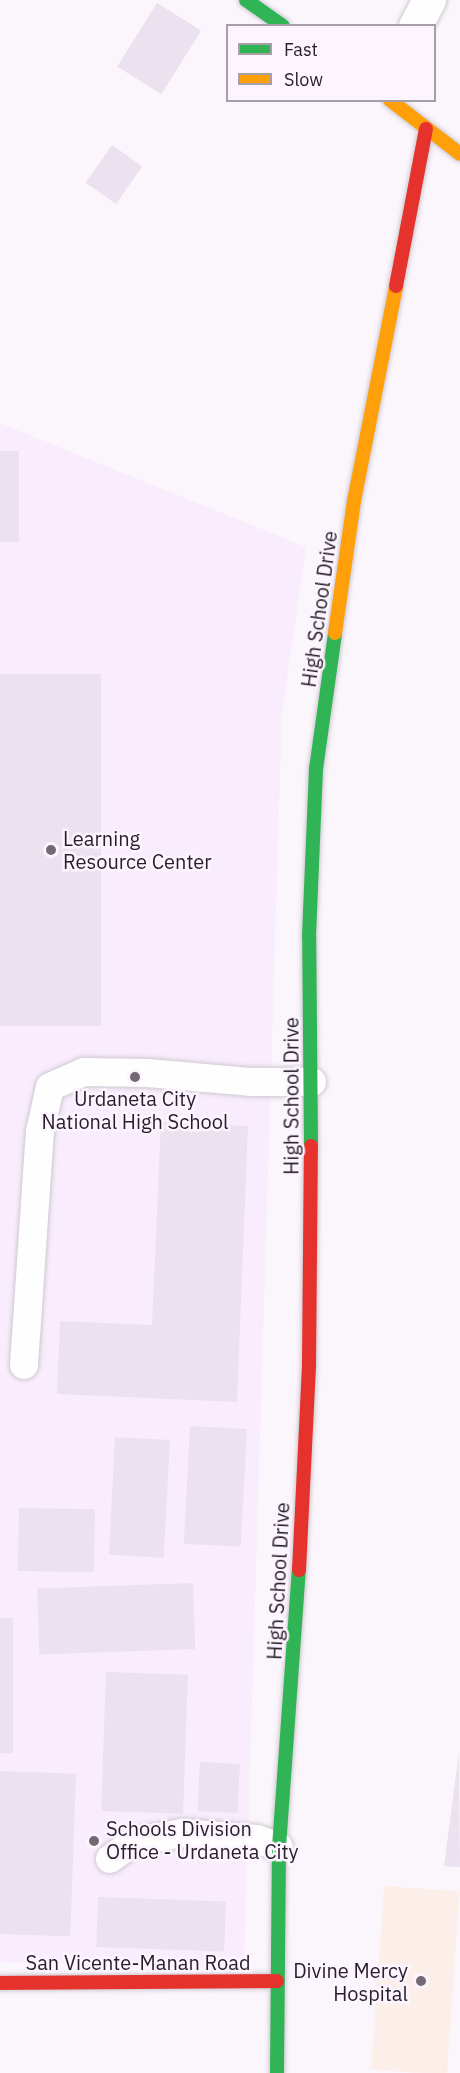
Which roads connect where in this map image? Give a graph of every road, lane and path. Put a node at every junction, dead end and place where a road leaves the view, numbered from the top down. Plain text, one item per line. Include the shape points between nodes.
1 (246, 0) edge
2 (429, 0) edge
3 (280, 24) edge
4 (416, 24) edge
5 (392, 102) edge
6 (426, 129) junction
7 (460, 154) edge
8 (312, 1082) junction
9 (24, 1365) dead end
10 (279, 1847) junction
11 (110, 1858) dead end
12 (277, 1981) junction
13 (0, 1983) edge
14 (277, 2073) edge

1 - 3 street
2 - 4 street
5 - 6 street
6 - 7 street
6 - 8 street, High School Drive via 354,501 316,769 309,936
8 - 9 lane via 84,1072 50,1087 40,1132
8 - 10 street, High School Drive via 309,1365 295,1649
10 - 11 lane via 257,1839 182,1833 133,1842
10 - 12 street, High School Drive
12 - 13 street, San Vicente-Manan Road
12 - 14 street, High School Drive

